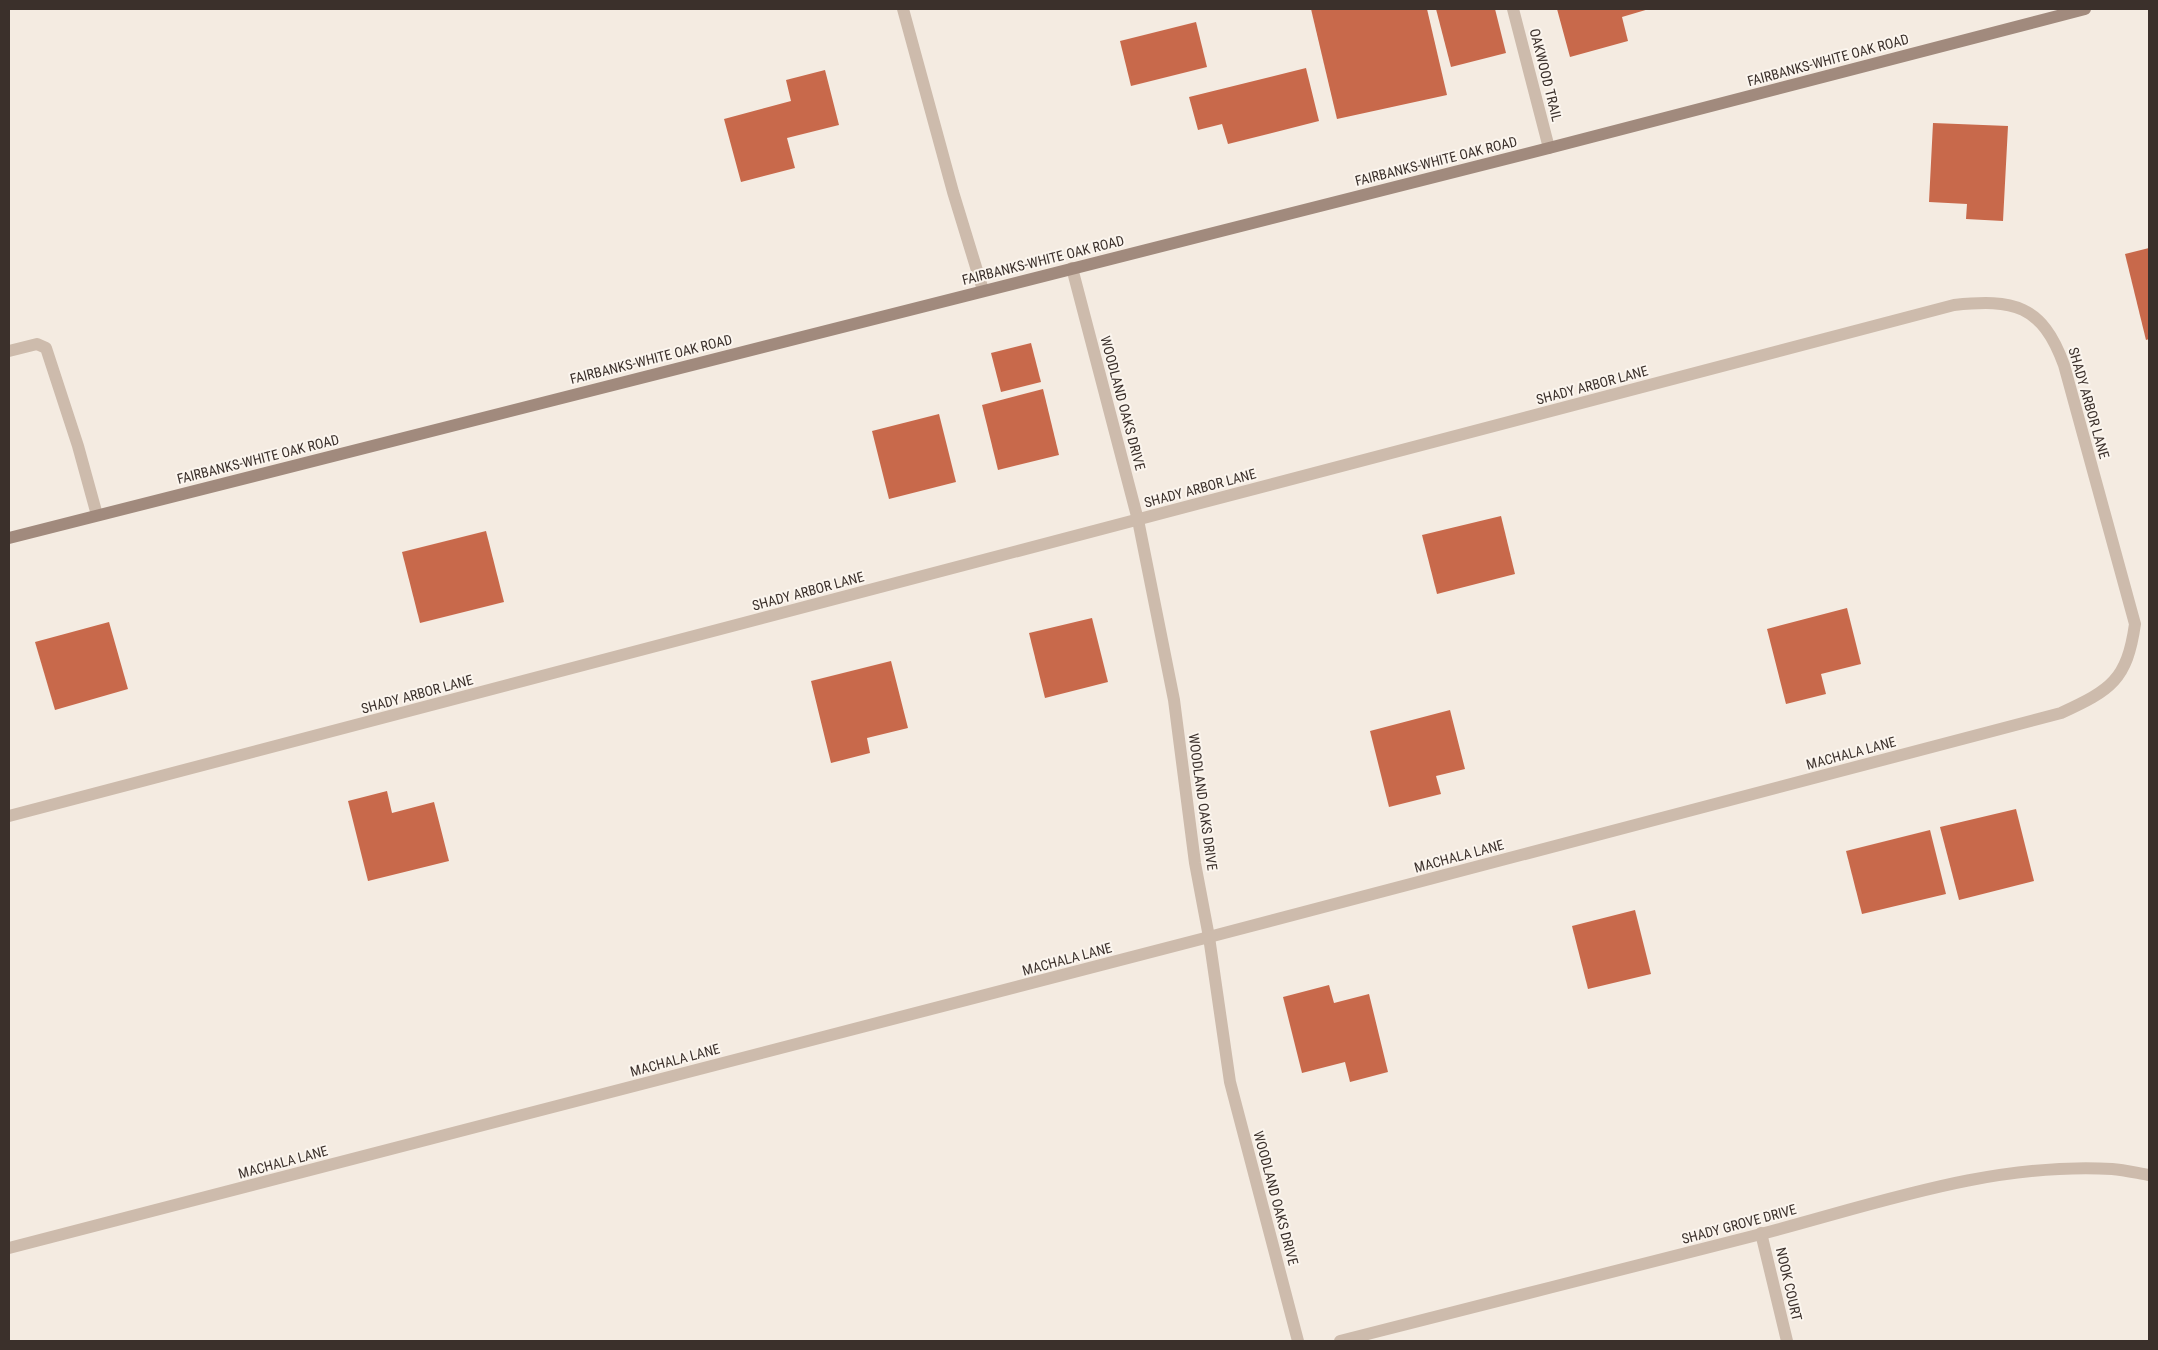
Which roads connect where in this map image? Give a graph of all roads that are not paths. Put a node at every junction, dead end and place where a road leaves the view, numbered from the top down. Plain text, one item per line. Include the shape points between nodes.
1 (903, 9) edge
2 (1514, 9) edge
3 (2085, 9) edge
4 (1549, 148) junction
5 (1072, 268) junction
6 (983, 290) junction
7 (9, 351) edge
8 (97, 515) junction
9 (1138, 520) junction
10 (9, 538) edge
11 (2122, 672) joint
12 (9, 816) edge
13 (1209, 937) junction
14 (2149, 1175) edge
15 (1761, 1234) junction
16 (9, 1248) edge
17 (1298, 1341) edge
18 (1340, 1341) edge
19 (1787, 1341) edge

1 - 6 street
2 - 4 street, OAKWOOD TRAIL
3 - 4 street, FAIRBANKS-WHITE OAK ROAD
4 - 5 street, FAIRBANKS-WHITE OAK ROAD
5 - 6 street, FAIRBANKS-WHITE OAK ROAD
5 - 9 street, WOODLAND OAKS DRIVE
6 - 8 street, FAIRBANKS-WHITE OAK ROAD
7 - 8 street via 37,344 46,348
8 - 10 street, FAIRBANKS-WHITE OAK ROAD
9 - 11 street, SHADY ARBOR LANE via 1954,305 1985,302 2015,306 2038,320 2055,341 2064,365 2135,624
9 - 12 street, SHADY ARBOR LANE
9 - 13 street, WOODLAND OAKS DRIVE via 1174,700 1195,863
11 - 13 street, MACHALA LANE via 2104,692 2061,713
13 - 16 street, MACHALA LANE
13 - 17 street, WOODLAND OAKS DRIVE via 1230,1082
14 - 15 street, SHADY GROVE DRIVE via 2113,1169 2001,1174 1955,1182
15 - 18 street, SHADY GROVE DRIVE
15 - 19 street, NOOK COURT

